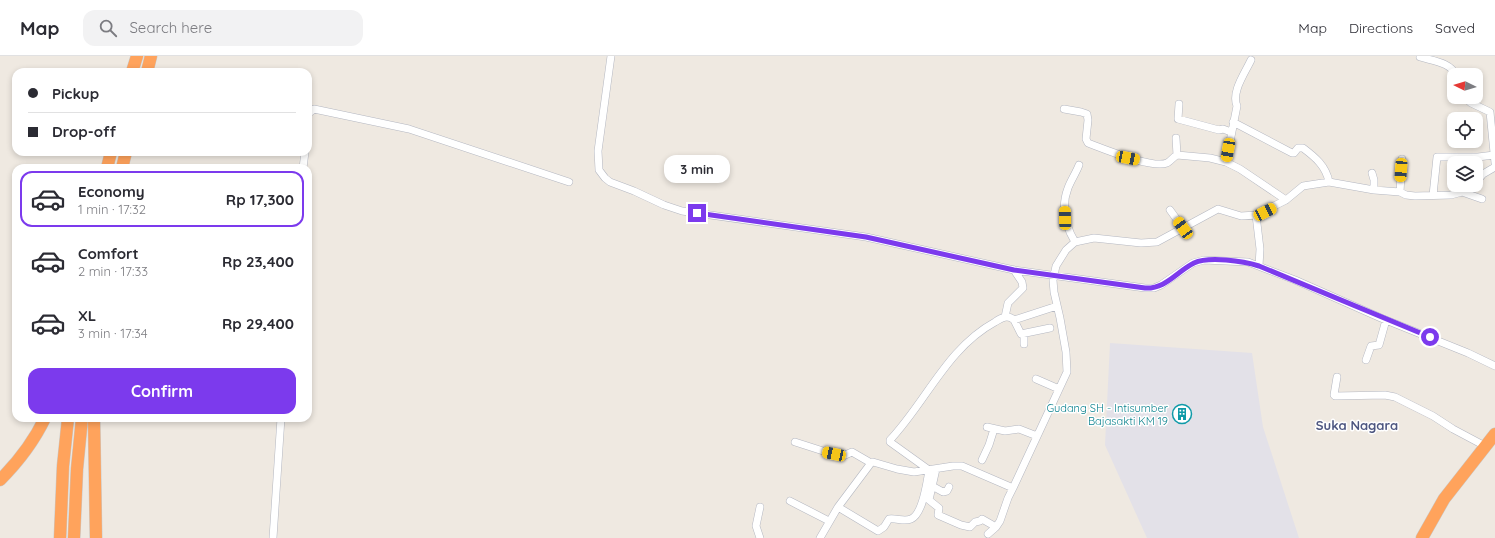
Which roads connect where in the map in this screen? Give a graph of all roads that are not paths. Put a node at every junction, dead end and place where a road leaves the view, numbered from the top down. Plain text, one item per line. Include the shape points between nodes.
1 (137, 56) edge
2 (151, 56) edge
3 (611, 56) edge
4 (1420, 57) edge
5 (1251, 60) dead end
6 (133, 68) edge
7 (148, 68) edge
8 (1452, 68) edge
9 (1179, 104) dead end
10 (1472, 104) edge
11 (1064, 109) dead end
12 (312, 111) edge
13 (1492, 113) edge
14 (1234, 122) junction
15 (1231, 132) junction
16 (1176, 138) dead end
17 (1494, 153) edge
18 (1176, 155) junction
19 (1402, 159) dead end
20 (1226, 162) junction
21 (1495, 163) edge
22 (1079, 165) dead end
23 (1495, 167) edge
24 (1372, 173) dead end
25 (1483, 174) edge
26 (569, 182) dead end
27 (1329, 182) junction
28 (1374, 190) junction
29 (1400, 192) junction
30 (1462, 192) joint
31 (1433, 195) junction
32 (1482, 199) dead end
33 (1286, 200) junction
34 (1170, 210) dead end
35 (1256, 215) junction
36 (1183, 228) junction
37 (1075, 242) junction
38 (1259, 266) junction
39 (1014, 270) junction
40 (1054, 276) junction
41 (1057, 306) junction
42 (1005, 317) junction
43 (1014, 320) junction
44 (1386, 320) junction
45 (1050, 328) dead end
46 (1024, 334) junction
47 (1024, 344) dead end
48 (1366, 360) dead end
49 (1495, 366) edge
50 (1337, 377) dead end
51 (1036, 379) dead end
52 (1059, 389) junction
53 (44, 422) edge
54 (68, 422) edge
55 (82, 422) edge
56 (94, 422) edge
57 (281, 422) edge
58 (1037, 436) junction
59 (1492, 439) edge
60 (795, 442) dead end
61 (982, 460) dead end
62 (870, 463) junction
63 (933, 470) junction
64 (0, 480) edge
65 (932, 486) junction
66 (948, 487) dead end
67 (1013, 488) junction
68 (790, 501) dead end
69 (760, 507) dead end
70 (838, 507) junction
71 (829, 521) junction
72 (996, 527) junction
73 (988, 534) dead end
74 (60, 538) edge
75 (74, 538) edge
76 (96, 538) edge
77 (273, 538) edge
78 (760, 538) edge
79 (820, 538) edge
80 (1422, 538) edge

1 - 6 highway
2 - 7 highway
3 - 39 street via 598,151 599,170 610,182 664,206 682,211 866,237
4 - 8 street
5 - 14 street via 1236,95
9 - 15 street via 1178,120
10 - 13 street
11 - 18 street via 1087,114 1088,143 1107,151 1156,163 1166,163
12 - 26 street via 314,109 409,129
13 - 17 street
14 - 15 street
14 - 27 street via 1291,153 1303,148 1327,172
15 - 20 street
16 - 18 street
17 - 21 street
17 - 31 street via 1478,157 1438,157
18 - 20 street
19 - 29 street
20 - 33 street
22 - 37 street via 1065,199 1065,218
23 - 25 street
24 - 28 street
27 - 28 street
27 - 33 street via 1303,186
28 - 29 street
29 - 31 street via 1406,195
30 - 31 street
30 - 32 street
33 - 35 street
34 - 36 street
35 - 36 street via 1241,216 1218,209
35 - 38 street
36 - 37 street via 1153,243 1100,238
37 - 40 street via 1061,256
38 - 40 street via 1239,261 1204,260 1193,263 1154,288
38 - 44 street
39 - 40 street
39 - 42 street via 1023,286 1008,303
40 - 41 street
41 - 43 street
41 - 52 street via 1067,361 1066,376
42 - 43 street
42 - 63 street via 987,326 956,353 890,440
43 - 46 street via 1020,334
44 - 48 street via 1379,345 1371,346
44 - 49 street
45 - 46 street
46 - 47 street
50 - 59 street via 1335,396 1395,397 1453,429
51 - 52 street
52 - 58 street
53 - 64 highway via 25,452
54 - 74 highway
55 - 75 highway
56 - 76 highway
57 - 77 street
58 - 61 street via 1019,429 1005,431 990,428 989,445
58 - 67 street
59 - 80 highway via 1444,499
60 - 62 street via 844,456 852,452
62 - 63 street via 909,471
62 - 70 street
63 - 65 street
63 - 67 street via 962,466
63 - 70 street via 918,512 910,519 889,519 878,531
65 - 66 street via 944,492
65 - 72 street via 929,500 939,508 939,516 970,527 982,519
67 - 72 street
68 - 71 street
69 - 78 street via 756,526
70 - 71 street
71 - 79 street
72 - 73 street

